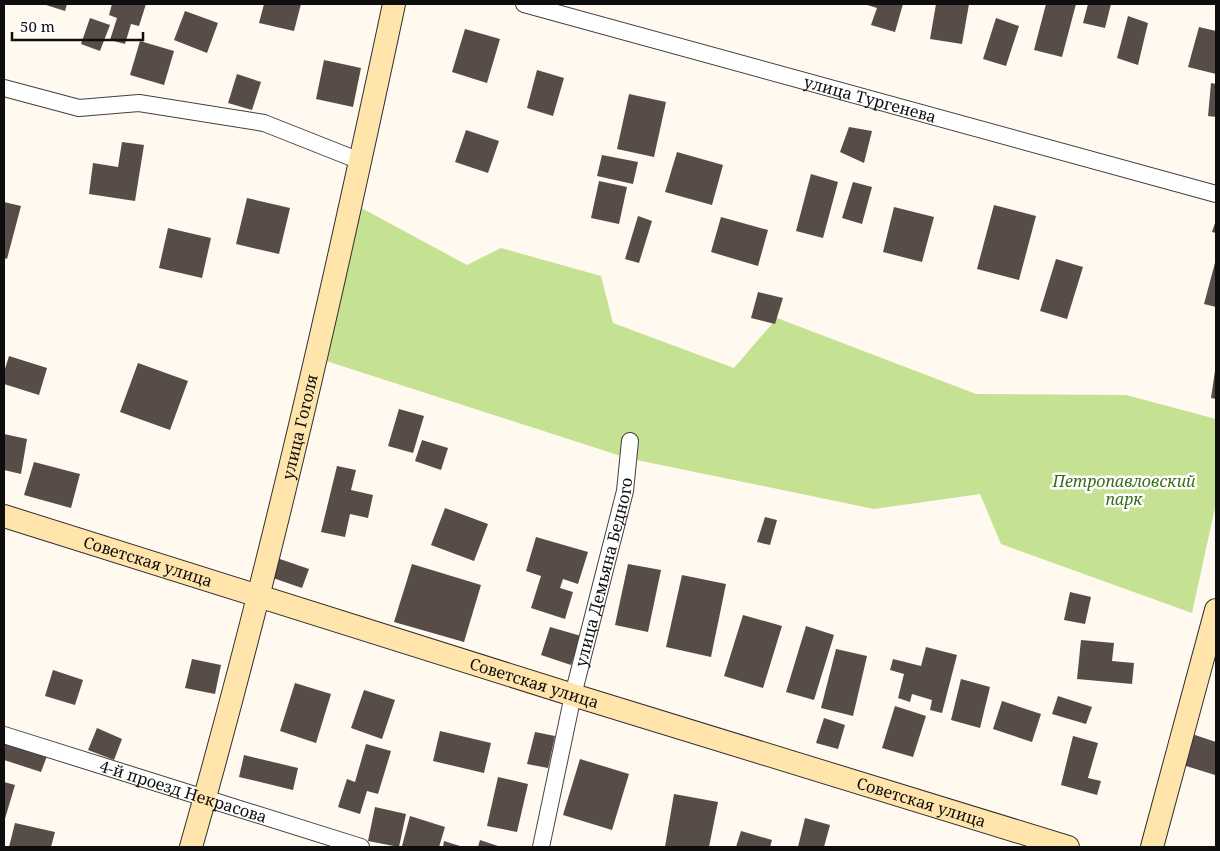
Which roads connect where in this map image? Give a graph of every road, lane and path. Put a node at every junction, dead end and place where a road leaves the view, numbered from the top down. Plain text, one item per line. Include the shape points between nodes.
1 (394, 4) edge
2 (524, 4) edge
3 (4, 88) edge
4 (360, 161) junction
5 (1216, 194) edge
6 (630, 441) dead end
7 (4, 516) edge
8 (258, 595) junction
9 (1216, 610) edge
10 (573, 695) junction
11 (4, 735) edge
12 (205, 798) junction
13 (191, 847) edge
14 (362, 847) edge
15 (540, 847) edge
16 (1068, 847) edge
17 (1152, 847) edge

1 - 4 street, улица Гоголя
2 - 5 street, улица Тургенева
3 - 4 street via 79,108 139,103 264,123
4 - 8 street, улица Гоголя
6 - 10 street, улица Демьяна Бедного via 625,491
7 - 8 street, Советская улица
8 - 10 street, Советская улица
8 - 12 street, улица Гоголя
9 - 17 street
10 - 15 street, улица Демьяна Бедного
10 - 16 street, Советская улица
11 - 12 street, 4-й проезд Некрасова
12 - 13 street, улица Гоголя
12 - 14 street, 4-й проезд Некрасова

